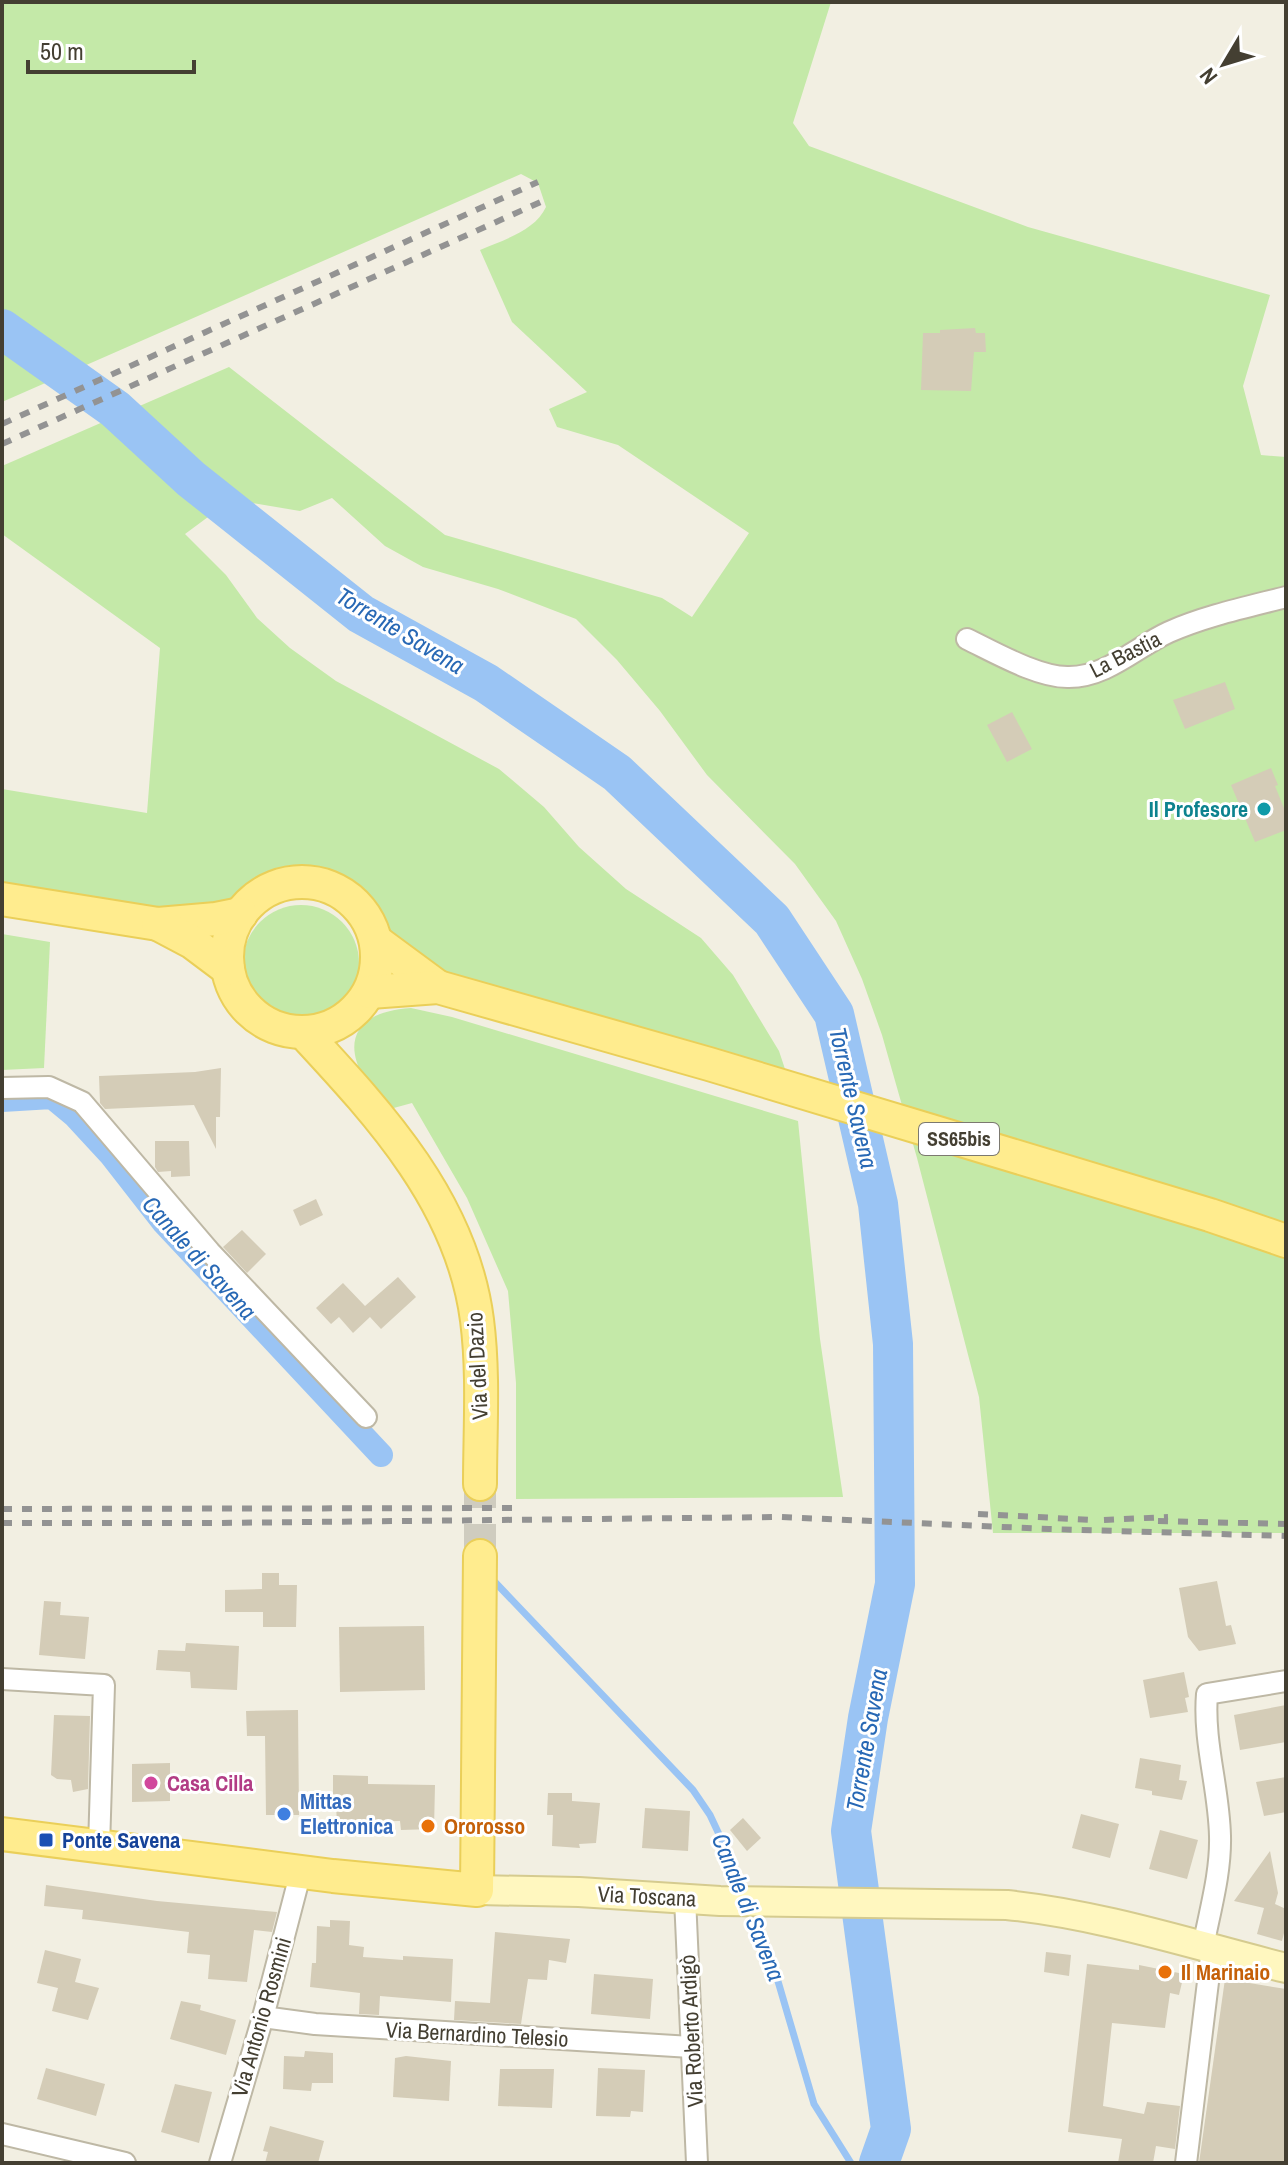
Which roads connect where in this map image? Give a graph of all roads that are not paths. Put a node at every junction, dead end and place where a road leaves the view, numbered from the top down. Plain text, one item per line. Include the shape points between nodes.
1 (1286, 597) edge
2 (967, 639) dead end
3 (2, 899) edge
4 (241, 914) junction
5 (158, 924) junction
6 (377, 942) junction
7 (228, 969) junction
8 (438, 987) junction
9 (370, 992) junction
10 (348, 1018) junction
11 (304, 1033) junction
12 (2, 1088) edge
13 (357, 1089) junction
14 (1286, 1241) edge
15 (366, 1417) dead end
16 (480, 1484) tunnel mouth
17 (480, 1556) tunnel mouth
18 (2, 1679) edge
19 (1286, 1681) edge
20 (2, 1834) edge
21 (99, 1847) junction
22 (301, 1871) junction
23 (477, 1890) junction
24 (685, 1898) junction
25 (1208, 1948) junction
26 (1286, 1968) edge
27 (263, 2017) junction
28 (691, 2047) junction
29 (2, 2134) edge
30 (125, 2163) edge
31 (220, 2163) edge
32 (697, 2163) edge
33 (1186, 2163) edge

1 - 2 street, La Bastia via 1169,632 1107,668 1068,678
3 - 5 main road
4 - 5 main road
4 - 6 main road via 274,886 318,883 356,904
4 - 7 main road via 231,931
5 - 7 main road
6 - 8 main road, SS65bis
6 - 9 main road
7 - 11 main road via 242,1002 254,1015 269,1025
8 - 9 main road, SS65bis
8 - 14 main road, SS65bis
9 - 10 main road
10 - 11 main road
10 - 13 main road, Via del Dazio via 346,1044
11 - 13 main road, Via del Dazio
12 - 15 street via 49,1087 82,1102 210,1252
13 - 16 main road, Via del Dazio via 421,1173 458,1247 477,1318
17 - 23 main road
18 - 21 street via 104,1685
19 - 25 street via 1207,1694 1205,1718 1220,1835
20 - 21 main road, Via Toscana
21 - 22 main road, Via Toscana
22 - 23 main road, Via Toscana
22 - 27 street, Via Antonio Rosmini
23 - 24 main road, Via Toscana
24 - 25 main road, Via Toscana via 1007,1905 1055,1910
24 - 28 street, Via Roberto Ardigò
25 - 26 main road, Via Toscana
25 - 33 street
27 - 28 street, Via Bernardino Telesio
27 - 31 street, Via Antonio Rosmini
28 - 32 street, Via Roberto Ardigò
29 - 30 street

